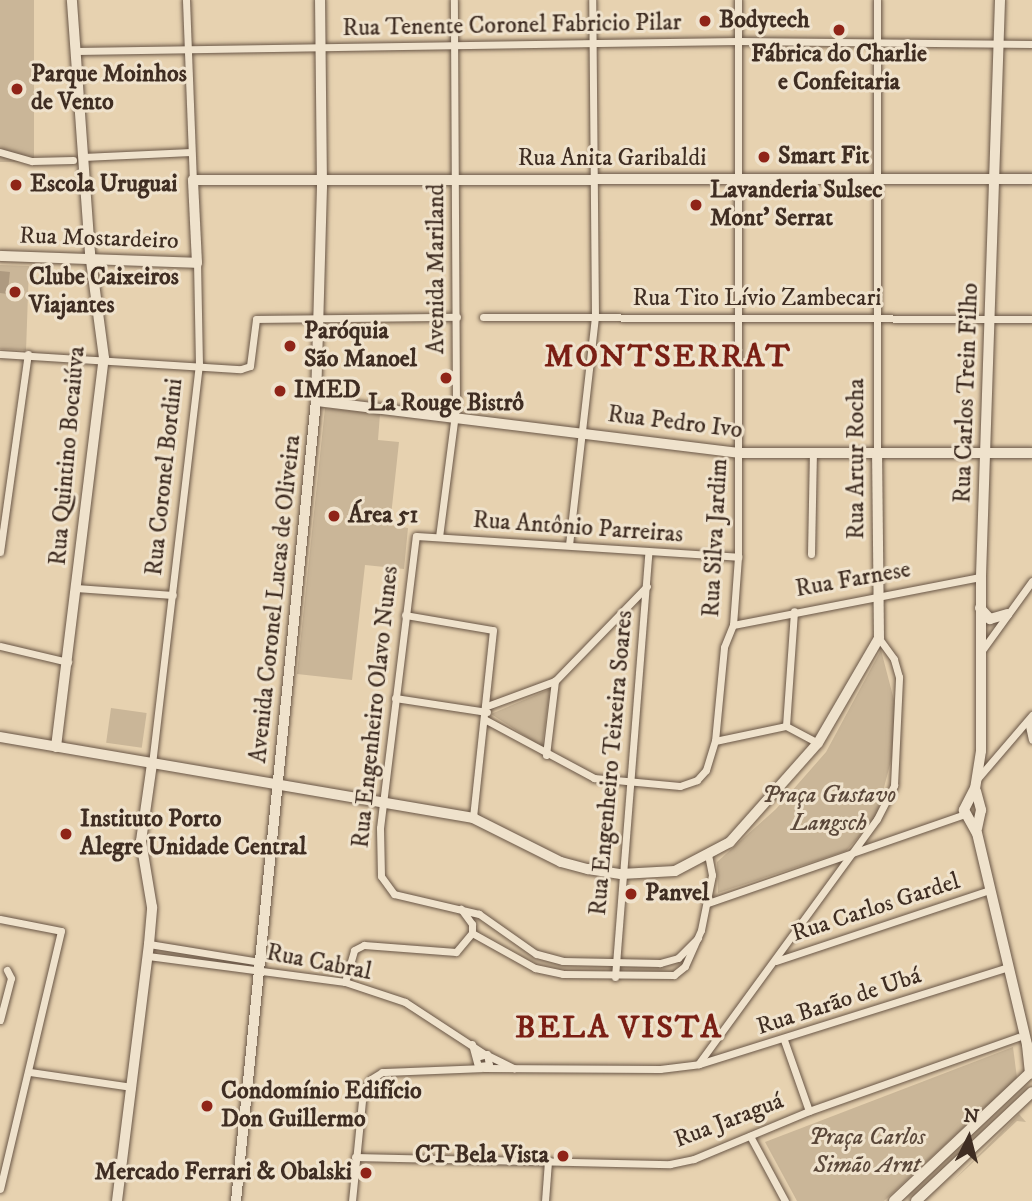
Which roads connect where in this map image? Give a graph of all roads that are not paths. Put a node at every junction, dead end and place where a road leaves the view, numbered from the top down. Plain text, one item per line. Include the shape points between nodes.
1 (72, 0) edge
2 (186, 0) edge
3 (320, 0) edge
4 (454, 0) edge
5 (592, 0) edge
6 (738, 0) edge
7 (877, 0) edge
8 (1000, 0) edge
9 (738, 41) junction
10 (878, 42) junction
11 (592, 43) junction
12 (998, 44) junction
13 (1032, 44) edge
14 (455, 45) junction
15 (187, 47) junction
16 (321, 49) junction
17 (76, 51) junction
18 (0, 152) edge
19 (191, 152) junction
20 (78, 158) junction
21 (996, 179) junction
22 (1032, 179) edge
23 (192, 180) junction
24 (322, 180) junction
25 (456, 180) junction
26 (593, 180) junction
27 (740, 180) junction
28 (879, 180) junction
29 (0, 256) edge
30 (91, 259) junction
31 (197, 263) junction
32 (318, 317) junction
33 (457, 317) junction
34 (483, 317) dead end
35 (594, 317) junction
36 (741, 318) junction
37 (878, 319) junction
38 (992, 319) junction
39 (1032, 319) edge
40 (0, 354) edge
41 (28, 354) junction
42 (104, 358) junction
43 (199, 365) junction
44 (316, 401) junction
45 (454, 418) junction
46 (585, 434) junction
47 (987, 451) junction
48 (740, 453) junction
49 (813, 453) junction
50 (877, 453) junction
51 (1032, 453) edge
52 (415, 536) joint
53 (439, 537) junction
54 (569, 545) junction
55 (0, 552) edge
56 (648, 553) junction
57 (811, 554) dead end
58 (738, 557) junction
59 (981, 577) junction
60 (1032, 581) edge
61 (647, 586) junction
62 (76, 588) junction
63 (173, 595) junction
64 (879, 595) junction
65 (980, 608) junction
66 (794, 611) junction
67 (1007, 614) junction
68 (405, 615) junction
69 (733, 625) junction
70 (879, 638) junction
71 (0, 646) edge
72 (981, 653) junction
73 (68, 662) junction
74 (555, 681) junction
75 (395, 698) junction
76 (487, 713) junction
77 (1030, 718) edge
78 (786, 726) junction
79 (0, 737) edge
80 (1032, 740) edge
81 (715, 741) junction
82 (818, 743) junction
83 (56, 747) junction
84 (546, 755) junction
85 (992, 760) junction
86 (152, 764) junction
87 (979, 765) junction
88 (628, 781) junction
89 (977, 783) junction
90 (278, 787) junction
91 (383, 806) junction
92 (971, 810) junction
93 (473, 818) junction
94 (708, 855) junction
95 (850, 857) junction
96 (621, 874) junction
97 (989, 890) junction
98 (708, 903) junction
99 (460, 908) junction
100 (0, 919) edge
101 (472, 933) junction
102 (698, 937) junction
103 (169, 947) junction
104 (149, 950) junction
105 (168, 958) junction
106 (776, 961) junction
107 (615, 964) junction
108 (262, 968) junction
109 (1006, 968) junction
110 (7, 970) dead end
111 (615, 977) junction
112 (345, 982) junction
113 (1016, 1013) junction
114 (0, 1020) edge
115 (1018, 1037) junction
116 (784, 1040) junction
117 (1030, 1048) edge
118 (481, 1056) junction
119 (699, 1064) junction
120 (483, 1068) junction
121 (515, 1069) junction
122 (30, 1072) junction
123 (462, 1072) junction
124 (1031, 1075) edge
125 (132, 1087) junction
126 (1014, 1090) junction
127 (1032, 1091) edge
128 (809, 1111) junction
129 (750, 1136) junction
130 (355, 1157) junction
131 (548, 1161) junction
132 (1, 1180) edge
133 (0, 1189) edge
134 (117, 1201) edge
135 (236, 1201) edge
136 (352, 1201) edge
137 (545, 1201) edge
138 (785, 1201) edge
139 (894, 1201) edge
140 (916, 1201) edge

1 - 17 street, Rua Quintino Bocaiúva
2 - 15 street, Rua Coronel Bordini
3 - 16 street, Avenida Coronel Lucas de Oliveira
4 - 14 street, Avenida Mariland
5 - 11 street
6 - 9 street, Rua Silva Jardim
7 - 10 street, Rua Artur Rocha
8 - 12 street, Rua Carlos Trein Filho
9 - 10 street, Rua Tenente Coronel Fabricio Pilar
9 - 11 street, Rua Tenente Coronel Fabricio Pilar
9 - 27 street, Rua Silva Jardim
10 - 12 street, Rua Tenente Coronel Fabricio Pilar
10 - 28 street, Rua Artur Rocha
11 - 14 street, Rua Tenente Coronel Fabricio Pilar
11 - 26 street
12 - 13 street, Rua Tenente Coronel Fabricio Pilar
12 - 21 street, Rua Carlos Trein Filho
14 - 16 street, Rua Tenente Coronel Fabricio Pilar
14 - 25 street, Avenida Mariland
15 - 16 street, Rua Tenente Coronel Fabricio Pilar
15 - 17 street, Rua Tenente Coronel Fabricio Pilar
15 - 19 street, Rua Coronel Bordini
16 - 24 street, Avenida Coronel Lucas de Oliveira
17 - 20 street, Rua Quintino Bocaiúva
18 - 20 street via 32,161
19 - 20 street
19 - 23 street, Rua Coronel Bordini
20 - 30 street, Rua Quintino Bocaiúva
21 - 22 street, Rua Anita Garibaldi
21 - 28 street, Rua Anita Garibaldi
21 - 38 street, Rua Carlos Trein Filho
23 - 24 street, Rua Anita Garibaldi
23 - 31 street, Rua Coronel Bordini
24 - 25 street, Rua Anita Garibaldi
24 - 32 street, Avenida Coronel Lucas de Oliveira
25 - 26 street, Rua Anita Garibaldi
25 - 33 street, Avenida Mariland
26 - 27 street, Rua Anita Garibaldi
26 - 35 street
27 - 28 street, Rua Anita Garibaldi
27 - 36 street, Rua Silva Jardim
28 - 37 street, Rua Artur Rocha
29 - 30 street, Rua Mostardeiro
30 - 31 street, Rua Mostardeiro
30 - 42 street, Rua Quintino Bocaiúva
31 - 43 street, Rua Coronel Bordini
32 - 33 street
32 - 43 street via 257,319 250,366
32 - 44 street, Avenida Coronel Lucas de Oliveira
33 - 45 street, Avenida Mariland
34 - 35 street, Rua Tito Lívio Zambecari
35 - 36 street, Rua Tito Lívio Zambecari
35 - 46 street
36 - 37 street, Rua Tito Lívio Zambecari
36 - 48 street, Rua Silva Jardim
37 - 38 street, Rua Tito Lívio Zambecari
37 - 50 street, Rua Artur Rocha
38 - 39 street, Rua Tito Lívio Zambecari
38 - 47 street, Rua Carlos Trein Filho
40 - 41 street
41 - 42 street
41 - 55 street
42 - 43 street
42 - 62 street, Rua Quintino Bocaiúva
43 - 63 street, Rua Coronel Bordini
44 - 45 street, Rua Pedro Ivo
44 - 90 street, Avenida Coronel Lucas de Oliveira
45 - 46 street, Rua Pedro Ivo
45 - 53 street, Avenida Mariland
46 - 48 street, Rua Pedro Ivo
46 - 54 street
47 - 50 street, Rua Pedro Ivo
47 - 51 street, Rua Pedro Ivo
47 - 59 street, Rua Carlos Trein Filho
48 - 49 street, Rua Pedro Ivo
48 - 58 street, Rua Silva Jardim
49 - 50 street, Rua Pedro Ivo
49 - 57 street
50 - 64 street, Rua Artur Rocha
52 - 53 street, Rua Antônio Parreiras
52 - 68 street, Rua Engenheiro Olavo Nunes
53 - 54 street, Rua Antônio Parreiras
54 - 56 street, Rua Antônio Parreiras
56 - 58 street, Rua Antônio Parreiras
56 - 61 street, Rua Engenheiro Teixeira Soares
58 - 69 street, Rua Silva Jardim
59 - 64 street, Rua Farnese
59 - 65 street, Rua Carlos Trein Filho
60 - 67 street
61 - 74 street
61 - 88 street, Rua Engenheiro Teixeira Soares
62 - 63 street
62 - 73 street, Rua Quintino Bocaiúva
63 - 86 street, Rua Coronel Bordini
64 - 66 street, Rua Farnese
64 - 70 street, Rua Artur Rocha
65 - 67 street via 990,619
65 - 72 street, Rua Carlos Trein Filho
66 - 69 street, Rua Farnese
66 - 78 street
67 - 72 street
68 - 75 street, Rua Engenheiro Olavo Nunes
68 - 76 street via 493,630
69 - 81 street, Rua Silva Jardim via 724,647
70 - 82 street
70 - 95 street via 899,677 894,785
71 - 73 street
72 - 87 street, Rua Carlos Trein Filho
73 - 83 street, Rua Quintino Bocaiúva
74 - 76 street
74 - 84 street
75 - 76 street
75 - 91 street, Rua Engenheiro Olavo Nunes
76 - 84 street, Rua Silva Jardim
76 - 93 street
77 - 80 street
77 - 85 street
78 - 81 street
78 - 82 street
79 - 83 street
81 - 88 street, Rua Silva Jardim via 706,770 697,780 680,786
82 - 94 street via 730,842
83 - 86 street
84 - 88 street, Rua Silva Jardim via 584,775
85 - 87 street
85 - 89 street
86 - 90 street
86 - 104 street, Rua Coronel Bordini via 141,841 152,907
87 - 89 street, Rua Carlos Trein Filho
88 - 96 street, Rua Engenheiro Teixeira Soares
89 - 92 street, Rua Carlos Trein Filho
90 - 91 street
90 - 108 street, Avenida Coronel Lucas de Oliveira
91 - 93 street
91 - 99 street, Rua Engenheiro Olavo Nunes via 378,857 381,876 394,894
92 - 95 street
92 - 97 street
93 - 96 street via 561,862
94 - 96 street via 675,871
94 - 98 street via 712,875
95 - 98 street
95 - 106 street
96 - 107 street, Rua Engenheiro Teixeira Soares
97 - 106 street, Rua Carlos Gardel
97 - 109 street
98 - 102 street
99 - 101 street via 472,924
99 - 107 street via 495,923 536,954
100 - 122 street via 61,931
101 - 111 street via 535,968
101 - 112 street via 456,952 364,944 354,950
102 - 107 street via 678,958
102 - 111 street via 685,966 674,975
103 - 104 street, Rua Cabral
103 - 105 street
103 - 108 street, Rua Cabral
104 - 105 street, Rua Cabral
104 - 125 street, Rua Coronel Bordini
105 - 108 street, Rua Cabral
106 - 119 street
107 - 111 street, Rua Engenheiro Teixeira Soares
108 - 112 street, Rua Cabral
108 - 135 street, Avenida Coronel Lucas de Oliveira
109 - 113 street
109 - 116 street, Rua Barão de Ubá
110 - 114 street via 11,978
112 - 118 street, Rua Cabral via 405,1002 472,1043
113 - 115 street
113 - 117 street
115 - 124 street
115 - 128 street, Rua Jaraguá
116 - 119 street, Rua Barão de Ubá
116 - 128 street
117 - 124 street
118 - 120 street
118 - 120 street via 491,1062
118 - 121 street, Rua Barão de Ubá
118 - 123 street
119 - 121 street, Rua Barão de Ubá via 660,1069
120 - 121 street, Rua Barão de Ubá
120 - 123 street, Rua Barão de Ubá
122 - 125 street
122 - 132 street
123 - 130 street, Rua Barão de Ubá via 390,1072 371,1079 363,1091
124 - 126 street
125 - 134 street, Rua Coronel Bordini
126 - 127 street
126 - 139 street
127 - 140 street
128 - 129 street, Rua Jaraguá
129 - 131 street, Rua Jaraguá via 670,1164
129 - 138 street
130 - 131 street, Rua Jaraguá
130 - 136 street, Rua Barão de Ubá
131 - 137 street
132 - 133 street

